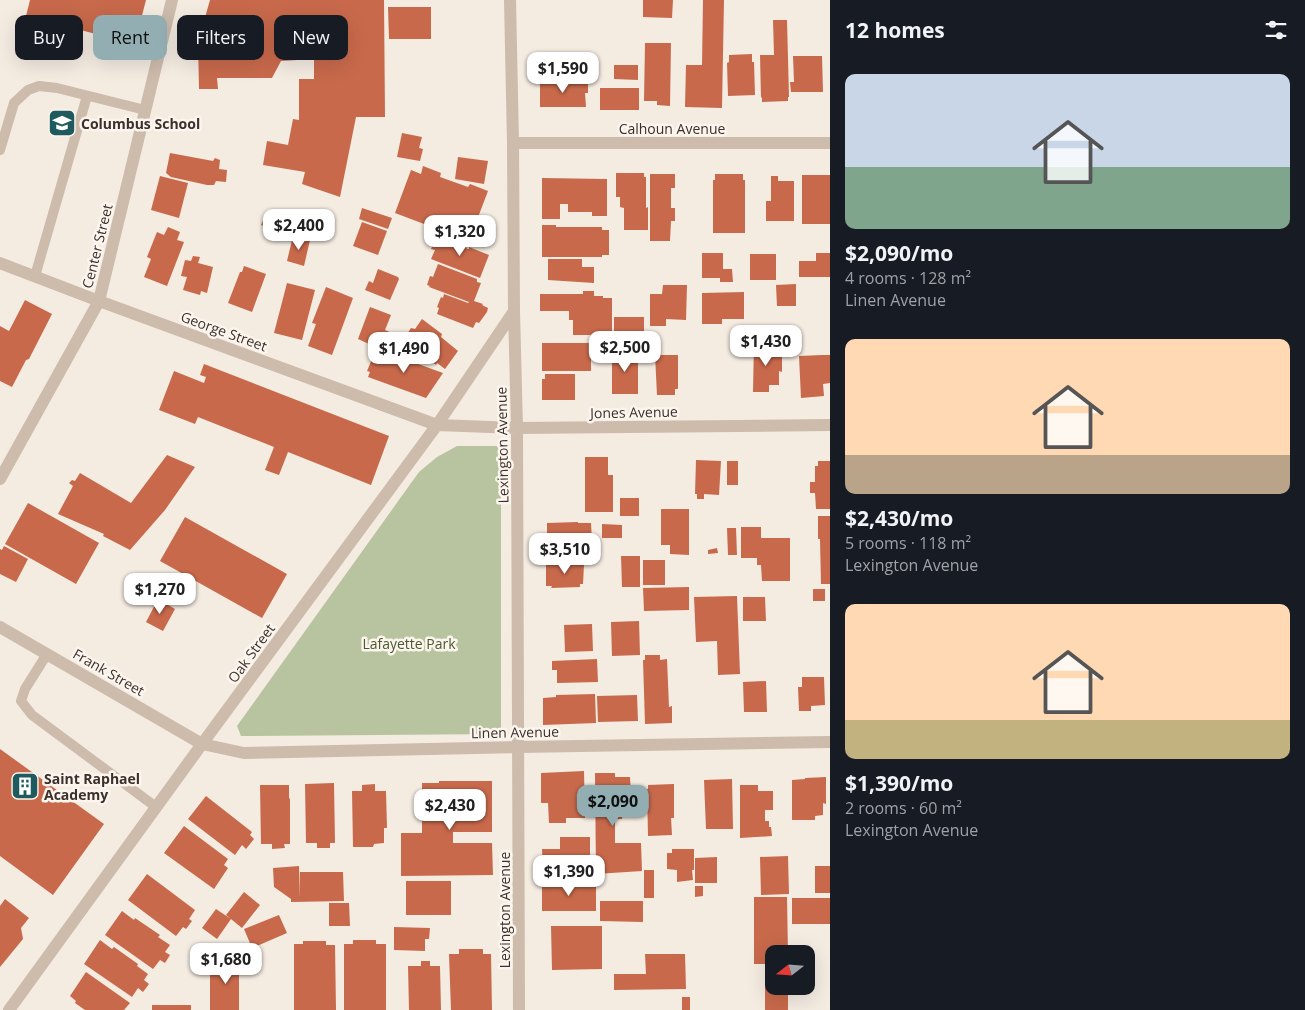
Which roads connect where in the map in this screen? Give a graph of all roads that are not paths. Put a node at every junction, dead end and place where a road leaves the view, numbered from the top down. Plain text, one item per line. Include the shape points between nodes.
1 (172, 0) edge
2 (510, 0) edge
3 (87, 96) junction
4 (145, 110) junction
5 (513, 143) junction
6 (830, 143) edge
7 (0, 150) edge
8 (0, 263) edge
9 (35, 276) junction
10 (99, 301) junction
11 (514, 311) junction
12 (437, 425) junction
13 (830, 425) edge
14 (517, 428) junction
15 (0, 479) edge
16 (0, 626) edge
17 (47, 654) junction
18 (830, 742) edge
19 (202, 744) junction
20 (518, 747) junction
21 (156, 808) junction
22 (9, 1010) edge
23 (519, 1010) edge

1 - 4 street, Center Street
2 - 5 street, Lexington Avenue
3 - 4 lane
3 - 7 lane via 39,86 28,90 14,103
3 - 9 lane
4 - 10 street, Center Street
5 - 6 street, Calhoun Avenue
5 - 11 street, Lexington Avenue
8 - 9 street, George Street
9 - 10 street, George Street
10 - 12 street, George Street
10 - 15 street, Center Street
11 - 12 street, Oak Street
11 - 14 street, Lexington Avenue
12 - 14 street, Jones Avenue
12 - 19 street, Oak Street
13 - 14 street, Jones Avenue
14 - 20 street, Lexington Avenue
16 - 17 street, Frank Street
17 - 19 street, Frank Street
17 - 21 lane via 21,701 32,715
18 - 20 street, Linen Avenue
19 - 20 street, Linen Avenue via 244,753
19 - 21 street, Oak Street
20 - 23 street, Lexington Avenue
21 - 22 street, Oak Street

